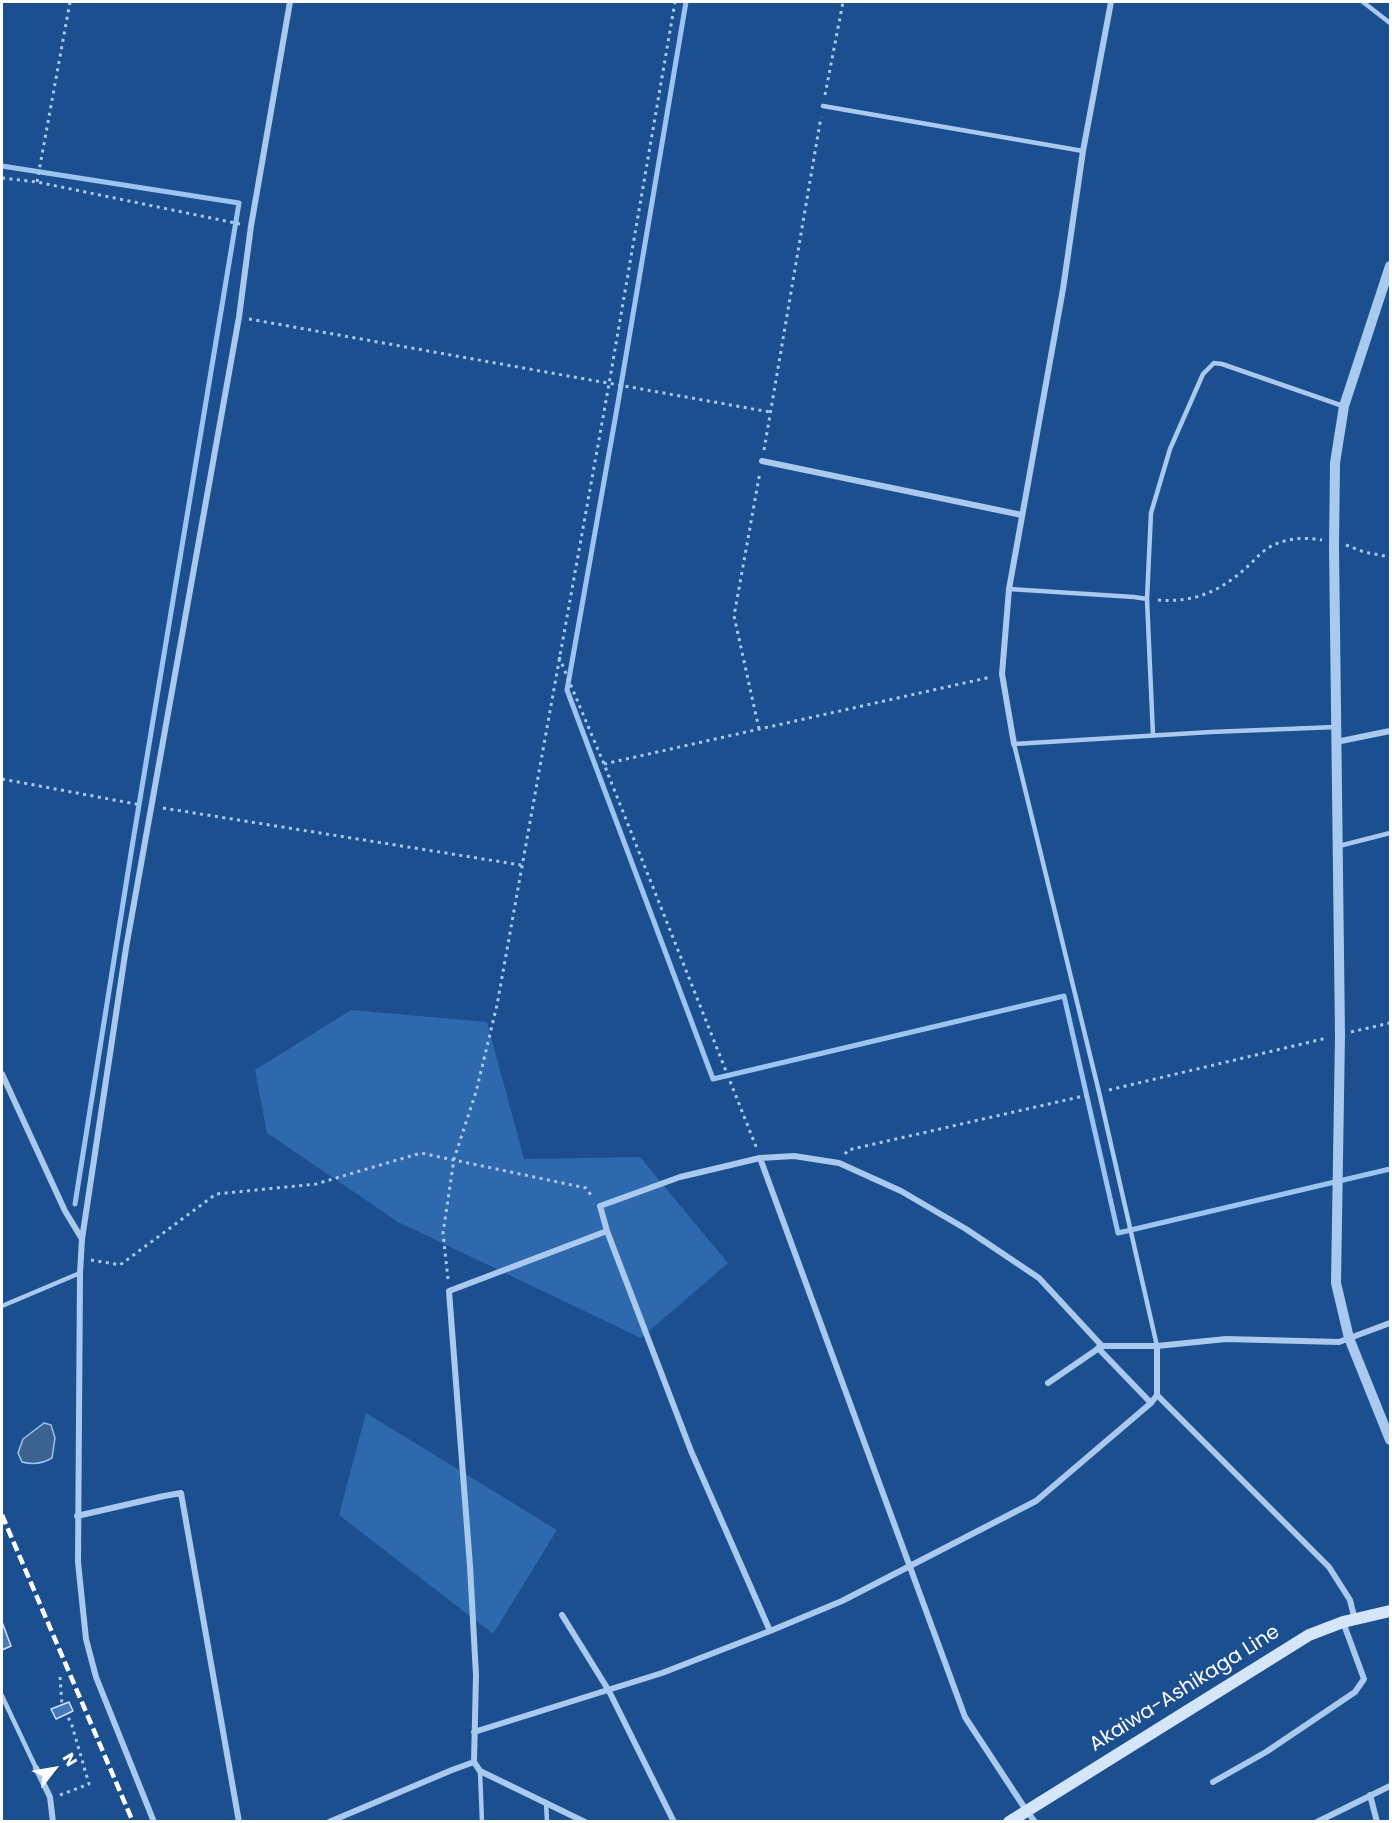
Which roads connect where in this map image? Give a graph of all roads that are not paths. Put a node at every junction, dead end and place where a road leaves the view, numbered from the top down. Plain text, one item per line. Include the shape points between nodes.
1 (290, 2) edge
2 (1111, 2) edge
3 (1363, 2) edge
4 (1390, 23) edge
5 (823, 106) road end
6 (1083, 151) junction
7 (1390, 266) edge
8 (1344, 406) junction
9 (762, 461) road end
10 (1022, 515) junction
11 (1009, 589) junction
12 (1147, 599) junction
13 (1336, 727) junction
14 (1390, 731) edge
15 (1153, 735) junction
16 (1335, 742) junction
17 (1014, 744) junction
18 (1390, 832) edge
19 (1337, 846) junction
20 (2, 1074) edge
21 (760, 1158) junction
22 (607, 1231) junction
23 (82, 1239) junction
24 (80, 1273) junction
25 (2, 1306) edge
26 (1390, 1323) edge
27 (1349, 1338) junction
28 (1157, 1346) junction
29 (1100, 1347) junction
30 (1048, 1383) dead end
31 (1158, 1395) junction
32 (1151, 1403) junction
33 (1390, 1440) edge
34 (77, 1516) junction
35 (910, 1566) junction
36 (1390, 1611) edge
37 (562, 1615) dead end
38 (1349, 1621) junction
39 (770, 1631) junction
40 (609, 1691) junction
41 (2, 1696) edge
42 (474, 1732) junction
43 (474, 1762) junction
44 (36, 1768) joint
45 (480, 1771) junction
46 (1213, 1782) dead end
47 (1390, 1786) edge
48 (1370, 1795) junction
49 (546, 1802) junction
50 (1026, 1810) junction
51 (53, 1821) edge
52 (154, 1821) edge
53 (239, 1821) edge
54 (328, 1821) edge
55 (482, 1821) edge
56 (547, 1821) edge
57 (585, 1821) edge
58 (674, 1821) edge
59 (1009, 1821) edge
60 (1035, 1821) edge
61 (1317, 1821) edge
62 (1377, 1821) edge

1 - 23 street via 239,317 126,948
2 - 6 street
3 - 4 lane
5 - 6 lane
6 - 10 street via 1063,289
7 - 8 street
8 - 12 lane via 1214,363 1203,374 1170,449 1150,513
8 - 13 street via 1335,463
9 - 10 street
10 - 11 street
11 - 12 lane
11 - 17 street via 1002,674
12 - 15 lane
13 - 15 lane
13 - 16 street
14 - 16 street
15 - 17 lane
16 - 19 street
17 - 28 lane
18 - 19 lane
19 - 27 street via 1340,1035 1336,1283
20 - 23 street
21 - 22 street via 680,1177 600,1206
21 - 29 street via 795,1156 839,1163 901,1191 1039,1278
21 - 35 street
22 - 39 street via 691,1451
22 - 42 street via 449,1291 470,1566 476,1675
23 - 24 street
24 - 25 lane
24 - 34 street
26 - 27 street
27 - 28 street via 1338,1342 1226,1339
27 - 33 street
28 - 29 street
28 - 31 street
29 - 30 street
29 - 32 street
31 - 32 street
31 - 38 street via 1329,1568 1350,1600
32 - 35 street via 1036,1501
34 - 52 street via 86,1639 96,1677
34 - 53 street via 181,1493
35 - 39 street via 842,1601
35 - 50 street via 965,1717
36 - 38 main road, Akaiwa-Ashikaga Line
37 - 40 street
38 - 46 street via 1364,1679 1355,1692 1266,1752
38 - 50 main road, Akaiwa-Ashikaga Line via 1288,1647
39 - 40 street
40 - 42 street
40 - 58 street
41 - 44 lane
42 - 43 street
43 - 45 street
43 - 54 street
44 - 51 street via 50,1797
45 - 49 street
45 - 55 lane
47 - 48 street
48 - 61 street
48 - 62 street
49 - 56 lane
49 - 57 street
50 - 59 main road, Akaiwa-Ashikaga Line
50 - 60 street

